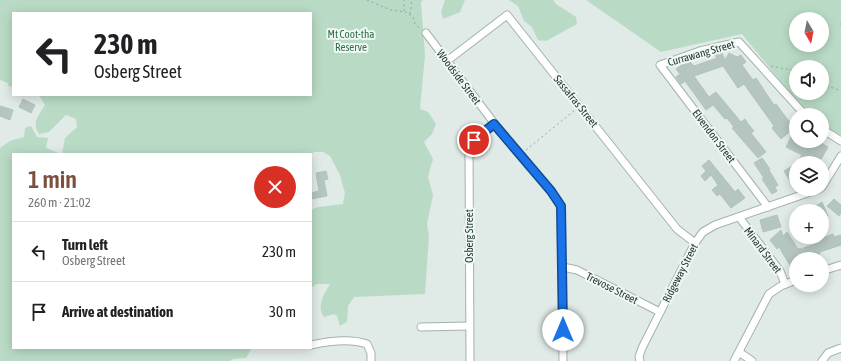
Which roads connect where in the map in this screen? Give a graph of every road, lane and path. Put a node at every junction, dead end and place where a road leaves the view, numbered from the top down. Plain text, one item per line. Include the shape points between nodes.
1 (367, 0) edge
2 (404, 0) edge
3 (412, 0) edge
4 (404, 12) junction
5 (410, 14) dead end
6 (841, 23) edge
7 (841, 26) edge
8 (426, 33) joint
9 (447, 61) junction
10 (660, 65) joint
11 (760, 65) junction
12 (789, 69) edge
13 (829, 87) edge
14 (841, 91) edge
15 (580, 106) junction
16 (799, 108) edge
17 (494, 124) junction
18 (829, 133) edge
19 (841, 141) edge
20 (521, 154) junction
21 (841, 156) edge
22 (829, 176) edge
23 (799, 196) edge
24 (768, 207) junction
25 (739, 217) junction
26 (695, 243) junction
27 (841, 265) edge
28 (563, 267) junction
29 (829, 269) edge
30 (789, 283) edge
31 (785, 284) junction
32 (660, 312) junction
33 (469, 326) junction
34 (422, 327) dead end
35 (312, 345) edge
36 (841, 348) edge
37 (739, 352) junction
38 (371, 361) edge
39 (470, 361) edge
40 (563, 361) edge
41 (640, 361) edge
42 (734, 361) edge
43 (752, 361) edge
44 (822, 361) edge

1 - 4 path via 391,10
2 - 4 path
3 - 5 path
4 - 8 path via 413,17 415,24
6 - 7 path
8 - 9 street, Woodside Street
9 - 15 street, Sassafras Street via 507,15
9 - 17 street, Woodside Street
10 - 11 street, Currawang Street via 700,51 739,42
10 - 24 street, Elvendon Street
11 - 12 path
11 - 16 street, Currawang Street
13 - 14 path
15 - 20 path
15 - 26 street, Sassafras Street via 677,229
17 - 20 street, Woodside Street
17 - 33 street, Osberg Street via 470,145
18 - 19 street
20 - 28 street, Woodside Street via 561,206
21 - 22 street
23 - 24 street, Ridgeway Street
24 - 25 street, Ridgeway Street
25 - 26 street, Ridgeway Street via 703,232
25 - 31 street, Minard Street via 780,272
26 - 32 street, Ridgeway Street
27 - 29 street
28 - 32 street, Trevose Street via 577,270
28 - 40 street, Woodside Street
30 - 31 street
31 - 37 street via 774,289 766,298
32 - 41 street, Ridgeway Street via 642,348
33 - 34 street
33 - 39 street, Osberg Street
35 - 38 street via 329,341 360,341 367,344
36 - 44 street via 828,353
37 - 42 street
37 - 43 street

